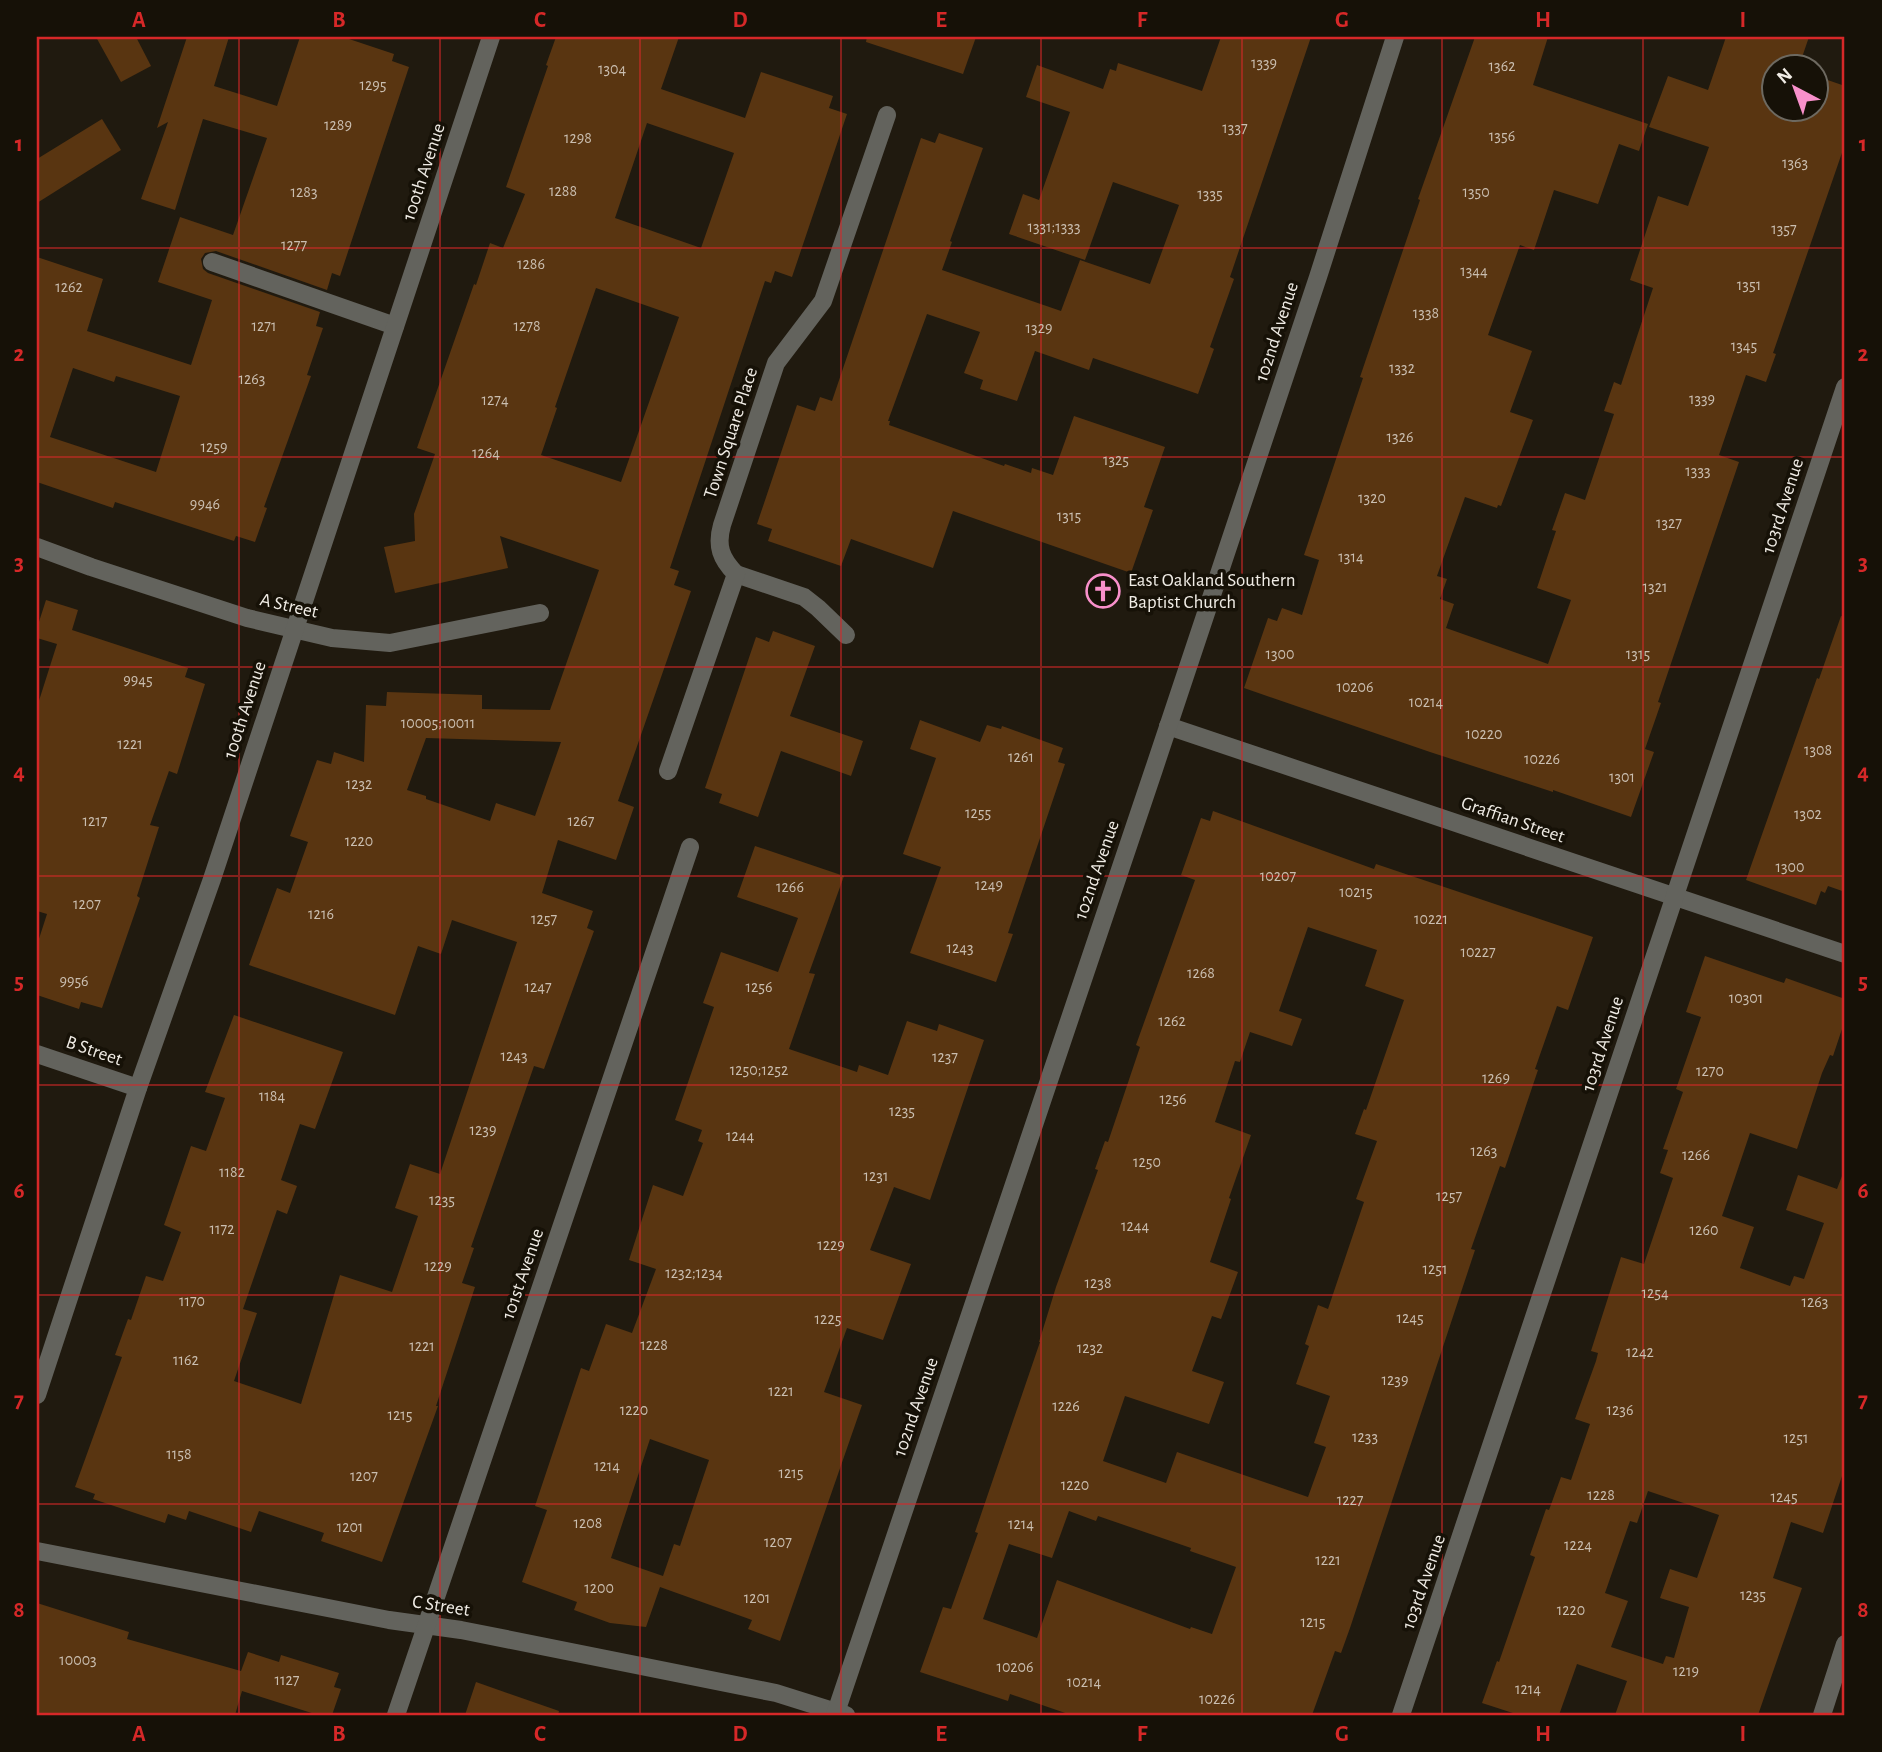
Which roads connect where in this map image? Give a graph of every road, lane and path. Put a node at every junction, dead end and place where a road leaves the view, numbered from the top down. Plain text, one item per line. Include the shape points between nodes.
1 (491, 37) edge
2 (1395, 37) edge
3 (887, 115) dead end
4 (212, 262) dead end
5 (395, 326) junction
6 (1845, 387) edge
7 (37, 547) edge
8 (736, 574) junction
9 (540, 613) dead end
10 (294, 629) junction
11 (846, 635) dead end
12 (1168, 726) junction
13 (668, 771) dead end
14 (690, 847) dead end
15 (1675, 897) junction
16 (1845, 954) edge
17 (37, 1054) edge
18 (138, 1088) junction
19 (37, 1395) edge
20 (37, 1551) edge
21 (426, 1624) junction
22 (1845, 1644) edge
23 (839, 1714) edge
24 (396, 1715) edge
25 (1401, 1715) edge
26 (1822, 1715) edge

1 - 5 street, 100th Avenue
2 - 12 street, 102nd Avenue
3 - 8 street, Town Square Place via 823,301 776,363 722,525 720,553
4 - 5 street
5 - 10 street, 100th Avenue
6 - 15 street, 103rd Avenue
7 - 10 street, A Street via 247,618
8 - 11 street via 804,597
8 - 13 street
9 - 10 street, A Street via 390,643
10 - 18 street, 100th Avenue
12 - 15 street, Graffian Street
12 - 23 street, 102nd Avenue
14 - 21 street, 101st Avenue
15 - 16 street, Graffian Street
15 - 25 street, 103rd Avenue
17 - 18 street, B Street
18 - 19 street, 100th Avenue
20 - 21 street, C Street
21 - 23 street, C Street via 776,1693
21 - 24 street, 101st Avenue
22 - 26 street

